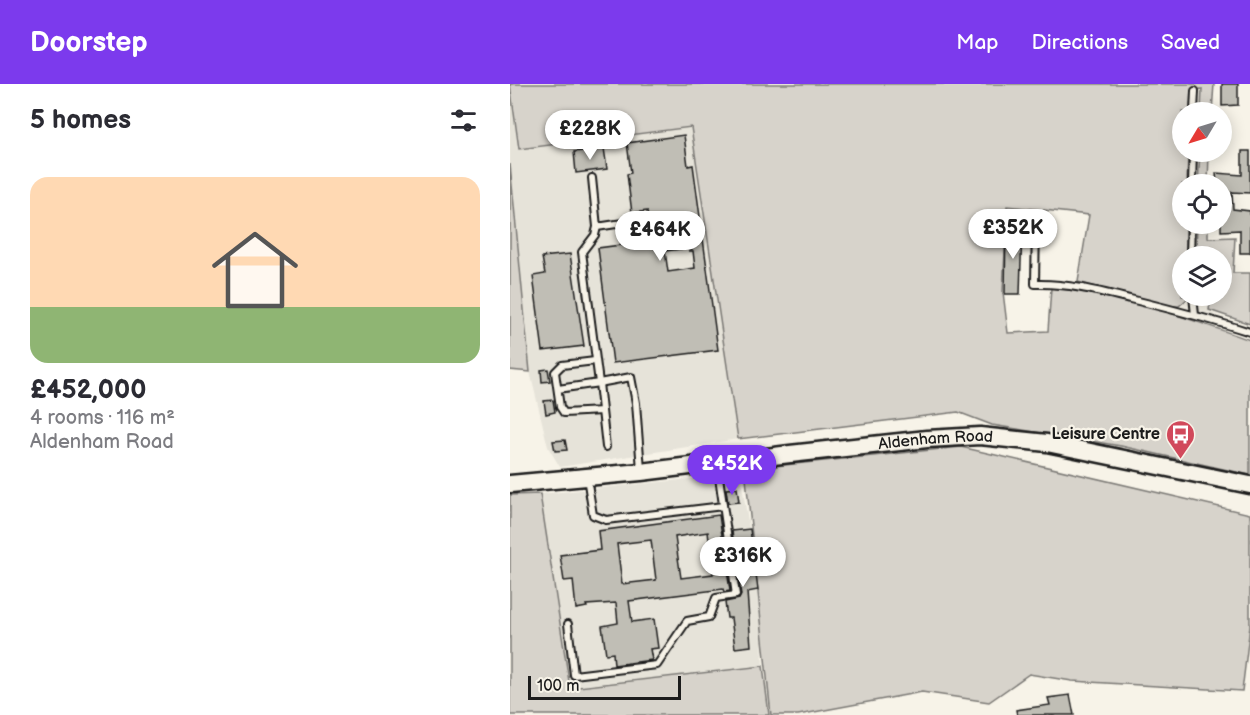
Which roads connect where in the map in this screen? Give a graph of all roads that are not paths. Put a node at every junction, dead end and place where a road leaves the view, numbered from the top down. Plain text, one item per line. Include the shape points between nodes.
1 (1195, 91) dead end
2 (1194, 102) edge
3 (592, 178) dead end
4 (642, 220) dead end
5 (1036, 222) dead end
6 (597, 227) junction
7 (1195, 306) edge
8 (1196, 315) junction
9 (1250, 332) edge
10 (595, 361) junction
11 (599, 383) junction
12 (558, 389) junction
13 (602, 411) junction
14 (606, 447) dead end
15 (717, 463) junction
16 (641, 472) junction
17 (587, 477) junction
18 (510, 484) edge
19 (1250, 485) edge
20 (723, 506) junction
21 (568, 624) dead end

1 - 2 lane
3 - 6 lane
4 - 6 lane
5 - 8 lane via 1035,284 1078,286
6 - 10 lane via 582,252
7 - 8 lane
8 - 9 lane
10 - 11 lane
10 - 12 lane via 559,367 555,372
11 - 12 lane
11 - 13 lane
11 - 16 lane via 631,377
12 - 13 lane via 564,413
13 - 14 lane
15 - 16 main road, Aldenham Road
15 - 19 main road, Aldenham Road via 980,436 1047,443
15 - 20 lane
16 - 17 main road, Aldenham Road
17 - 18 main road, Aldenham Road
17 - 20 lane via 593,515 606,520
20 - 21 lane via 736,595 716,598 709,617 687,621 657,665 574,675

